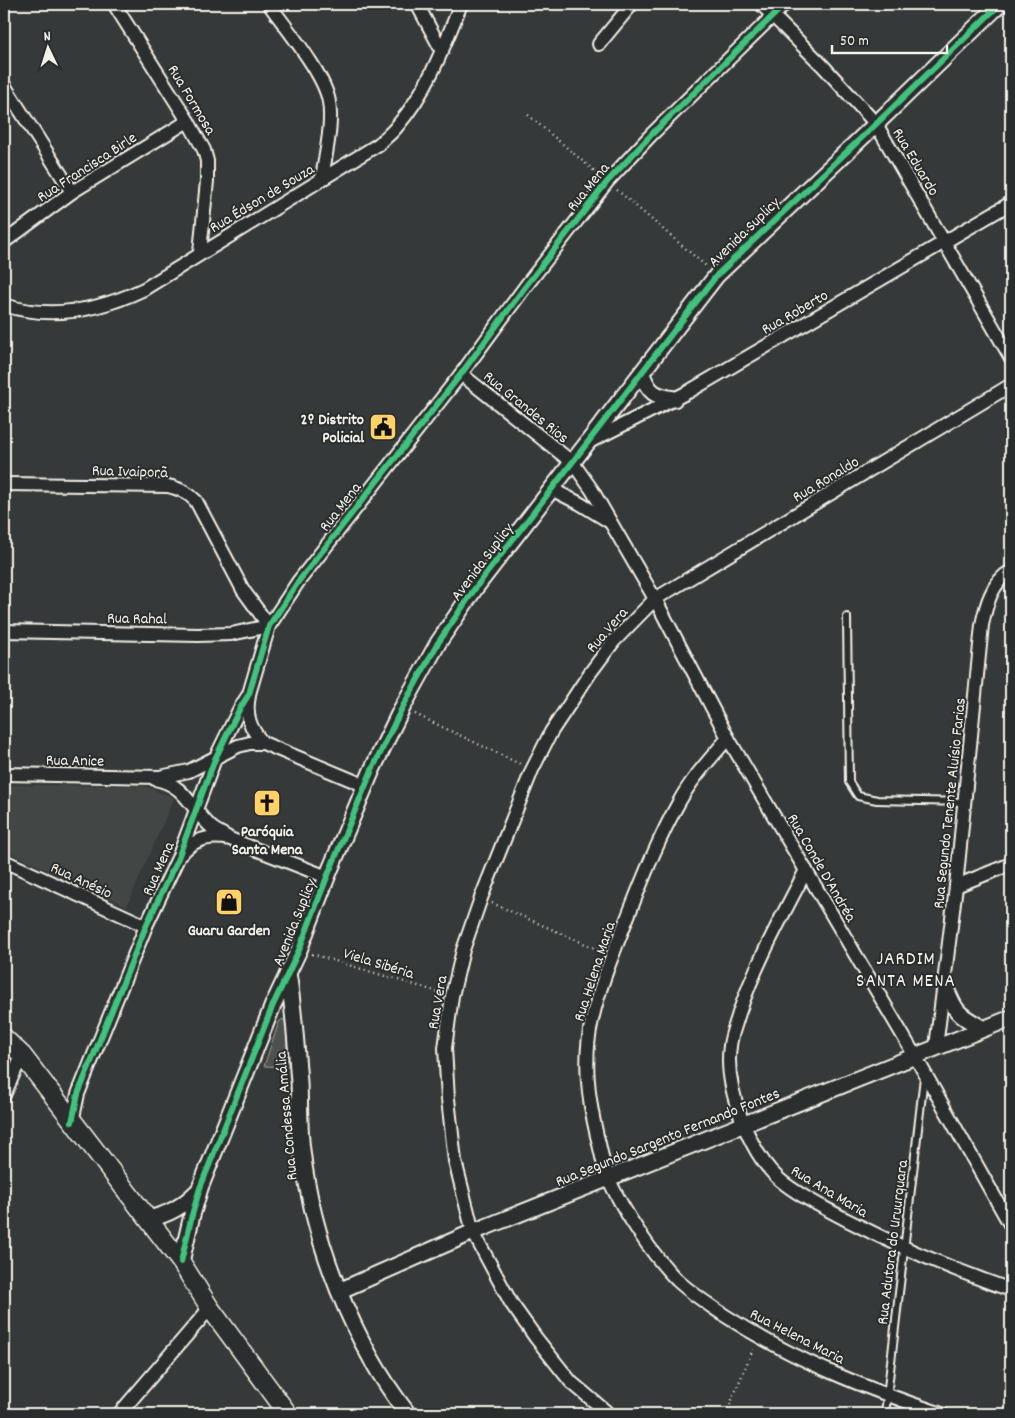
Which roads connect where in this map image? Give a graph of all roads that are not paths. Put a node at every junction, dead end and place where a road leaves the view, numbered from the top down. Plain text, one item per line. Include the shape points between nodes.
1 (114, 4) edge
2 (269, 4) edge
3 (417, 4) edge
4 (461, 4) edge
5 (632, 4) edge
6 (761, 4) edge
7 (785, 4) edge
8 (1000, 4) edge
9 (773, 15) junction
10 (599, 44) dead end
11 (442, 52) junction
12 (4, 85) edge
13 (188, 120) junction
14 (876, 124) junction
15 (322, 179) junction
16 (72, 192) junction
17 (1011, 203) edge
18 (4, 242) edge
19 (945, 242) junction
20 (200, 252) junction
21 (4, 305) edge
22 (1011, 358) edge
23 (461, 374) junction
24 (642, 374) junction
25 (1011, 386) edge
26 (674, 399) junction
27 (591, 441) junction
28 (573, 463) junction
29 (4, 484) edge
30 (553, 490) junction
31 (610, 522) junction
32 (1011, 571) edge
33 (655, 599) junction
34 (847, 617) dead end
35 (269, 626) junction
36 (4, 631) edge
37 (249, 694) junction
38 (728, 738) junction
39 (263, 743) junction
40 (216, 759) junction
41 (4, 774) edge
42 (146, 777) junction
43 (366, 786) junction
44 (964, 802) junction
45 (196, 809) junction
46 (230, 839) junction
47 (178, 858) junction
48 (4, 861) edge
49 (1011, 864) edge
50 (806, 870) junction
51 (327, 877) junction
52 (956, 886) junction
53 (146, 926) junction
54 (288, 972) junction
55 (944, 984) junction
56 (1011, 1018) edge
57 (982, 1028) junction
58 (4, 1038) edge
59 (936, 1047) junction
60 (22, 1055) junction
61 (915, 1056) junction
62 (924, 1073) junction
63 (4, 1095) edge
64 (72, 1122) junction
65 (742, 1124) junction
66 (608, 1178) junction
67 (200, 1188) junction
68 (147, 1219) junction
69 (1011, 1226) edge
70 (473, 1232) junction
71 (904, 1248) junction
72 (181, 1262) junction
73 (1011, 1290) edge
74 (339, 1291) junction
75 (210, 1308) junction
76 (887, 1396) junction
77 (119, 1414) edge
78 (288, 1414) edge
79 (408, 1414) edge
80 (609, 1414) edge
81 (885, 1414) edge
82 (942, 1414) edge

1 - 13 street, Rua Formosa
2 - 15 street via 325,88 330,117
3 - 11 street
4 - 11 street, Rua Édson de Souza
5 - 10 street
6 - 9 street, Rua Eduardo
7 - 9 street, Rua Mena
8 - 14 street, Avenida Suplicy
9 - 14 street, Rua Eduardo
9 - 23 street, Rua Mena via 607,182
11 - 15 street, Rua Édson de Souza via 415,104 397,127 379,144
12 - 16 street
13 - 16 street, Rua Francisca Birle
13 - 20 street, Rua Formosa via 207,161
14 - 19 street, Rua Eduardo
14 - 24 street, Avenida Suplicy via 717,275
15 - 20 street, Rua Édson de Souza
16 - 18 street, Rua Francisca Birle
17 - 19 street, Rua Roberto
19 - 22 street, Rua Eduardo
19 - 26 street, Rua Roberto
20 - 21 street, Rua Édson de Souza via 144,289 100,306 42,313
23 - 28 street, Rua Grandes Rios
23 - 35 street, Rua Mena via 298,582
24 - 26 street via 652,392
24 - 27 street, Avenida Suplicy
25 - 33 street, Rua Ronaldo
26 - 27 street, Rua Roberto
27 - 28 street, Avenida Suplicy
28 - 30 street, Avenida Suplicy
28 - 31 street, Rua Conde D'Andréa
29 - 35 street, Rua Ivaiporã via 168,486 190,494 243,590
30 - 31 street, Rua Conde D'Andréa
30 - 43 street, Avenida Suplicy via 476,587 438,643 402,708
31 - 33 street, Rua Conde D'Andréa
32 - 44 street, Rua Segundo Tenente Aluísio Farias via 994,589 986,606
33 - 38 street, Rua Conde D'Andréa
33 - 70 street, Rua Vera via 590,672 551,732 532,770 464,950 452,996 445,1048 455,1161
34 - 44 lane via 849,782 858,796 878,800
35 - 36 street, Rua Rahal via 232,634 198,635
35 - 37 street, Rua Mena
37 - 39 street via 250,726
37 - 40 street, Rua Mena
38 - 50 street, Rua Conde D'Andréa
38 - 66 street, Rua Helena Maria via 679,801 652,856 612,956 592,1020 588,1083 591,1111
39 - 40 street, Rua Anice via 238,746
39 - 43 street
40 - 42 street, Rua Anice via 182,773
40 - 45 street, Rua Mena
41 - 42 street, Rua Anice
42 - 45 street, Rua Anice via 175,787
43 - 51 street, Avenida Suplicy
44 - 52 street, Rua Segundo Tenente Aluísio Farias
45 - 46 street, Rua Anice via 212,828
45 - 47 street, Rua Mena
46 - 47 street via 213,837 195,841
46 - 51 street
47 - 53 street, Rua Mena
48 - 53 street, Rua Anésio
49 - 52 street
50 - 61 street, Rua Conde D'Andréa
50 - 65 street, Rua Ana Maria via 762,955 730,1044 729,1077
51 - 54 street, Avenida Suplicy
52 - 55 street, Rua Segundo Tenente Aluísio Farias
53 - 64 street, Rua Mena via 78,1094
54 - 67 street, Avenida Suplicy
54 - 74 street, Rua Condessa Amália via 294,1009 302,1150 314,1216
55 - 57 street via 957,1013
55 - 59 street, Rua Segundo Tenente Aluísio Farias
56 - 57 street, Rua Segundo Sargento Fernando Fontes
57 - 59 street, Rua Segundo Sargento Fernando Fontes
58 - 60 main road
59 - 61 street, Rua Segundo Sargento Fernando Fontes
60 - 63 street
60 - 64 main road
61 - 62 street, Rua Conde D'Andréa
61 - 65 street, Rua Segundo Sargento Fernando Fontes
62 - 69 street, Rua Conde D'Andréa
62 - 71 lane, Rua Adutora do Uruurquara
64 - 68 main road
65 - 66 street, Rua Segundo Sargento Fernando Fontes
65 - 71 street, Rua Ana Maria via 767,1165 780,1179 825,1208
66 - 70 street, Rua Segundo Sargento Fernando Fontes
66 - 76 street, Rua Helena Maria via 654,1253 699,1299 758,1337
67 - 68 street, Avenida Suplicy via 180,1208
67 - 72 street, Avenida Suplicy
68 - 72 main road
70 - 74 street, Rua Segundo Sargento Fernando Fontes
70 - 80 street, Rua Vera via 511,1303 536,1338 571,1382
71 - 73 street, Rua Ana Maria
71 - 76 lane, Rua Adutora do Uruurquara
72 - 75 main road
74 - 79 street, Rua Condessa Amália via 364,1347
75 - 77 street
75 - 78 main road
76 - 81 lane, Rua Adutora do Uruurquara
76 - 82 street, Rua Helena Maria

